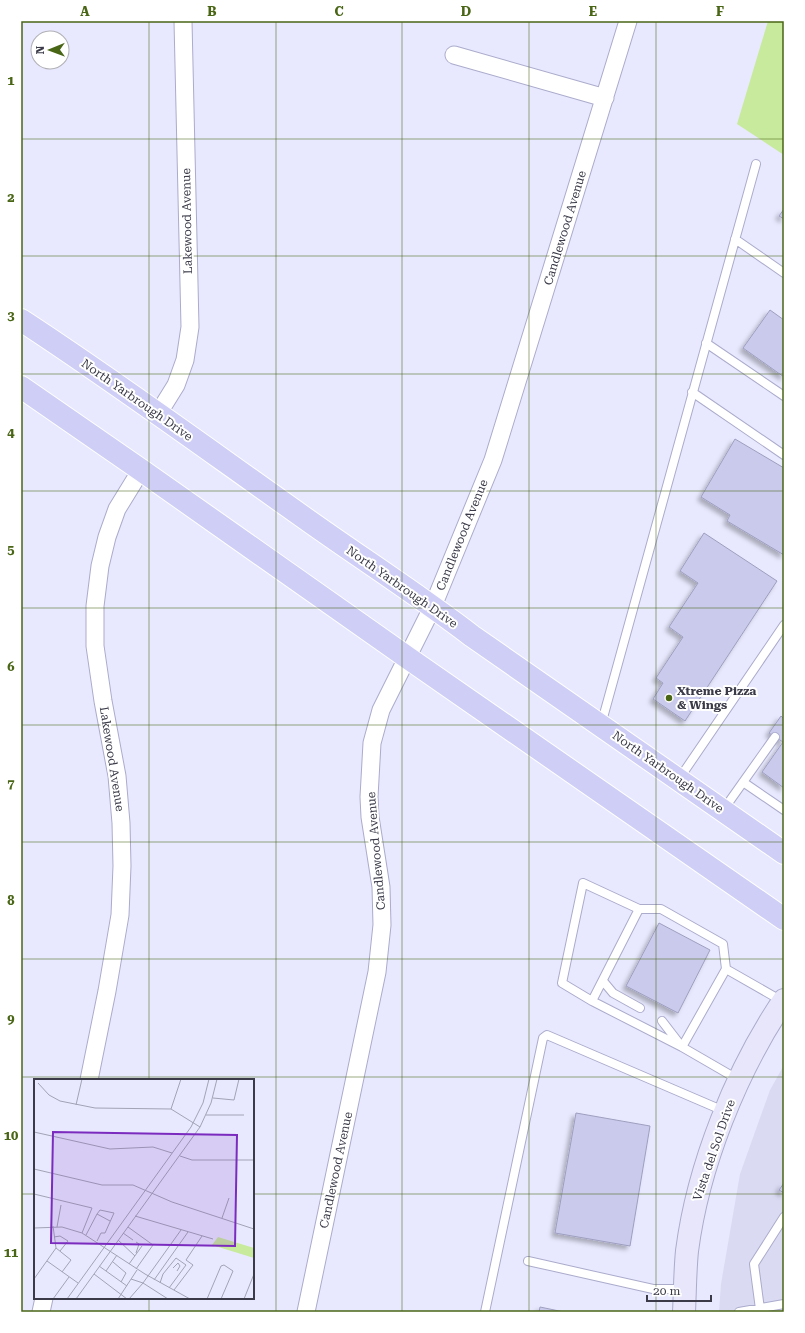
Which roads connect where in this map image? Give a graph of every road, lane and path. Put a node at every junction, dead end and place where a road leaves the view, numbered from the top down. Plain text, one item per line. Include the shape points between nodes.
1 (183, 21) edge
2 (628, 21) edge
3 (454, 55) dead end
4 (605, 98) junction
5 (756, 164) dead end
6 (735, 239) junction
7 (784, 273) edge
8 (21, 320) edge
9 (706, 343) junction
10 (21, 387) edge
11 (692, 392) junction
12 (784, 396) edge
13 (158, 414) junction
14 (784, 455) edge
15 (141, 470) junction
16 (433, 606) junction
17 (784, 625) edge
18 (408, 658) junction
19 (601, 725) junction
20 (775, 737) dead end
21 (679, 779) junction
22 (744, 782) junction
23 (723, 810) junction
24 (784, 810) edge
25 (780, 848) edge
26 (639, 909) junction
27 (784, 919) edge
28 (726, 969) junction
29 (603, 981) junction
30 (592, 1001) junction
31 (783, 1001) edge
32 (640, 1008) dead end
33 (662, 1020) dead end
34 (682, 1047) junction
35 (89, 1079) edge
36 (739, 1080) junction
37 (725, 1111) junction
38 (784, 1217) edge
39 (528, 1261) dead end
40 (685, 1289) junction
41 (44, 1299) edge
42 (784, 1304) edge
43 (760, 1308) junction
44 (41, 1312) edge
45 (306, 1312) edge
46 (486, 1312) edge
47 (684, 1312) edge
48 (739, 1312) edge

1 - 13 street, Lakewood Avenue via 190,327 185,360 176,385
2 - 4 street, Candlewood Avenue
3 - 4 street
4 - 16 street, Candlewood Avenue via 493,460
5 - 6 lane
6 - 7 lane
6 - 9 lane
8 - 13 main road, North Yarbrough Drive
9 - 11 lane
9 - 12 lane
10 - 15 main road
11 - 14 lane
11 - 19 lane
13 - 16 main road, North Yarbrough Drive via 353,553
15 - 18 main road
15 - 35 street, Lakewood Avenue via 117,509 107,537 95,606 95,646 117,776 122,866 120,915
16 - 18 street, Candlewood Avenue
16 - 19 main road, North Yarbrough Drive
17 - 21 lane
18 - 27 main road
18 - 45 street, Candlewood Avenue via 381,710 372,743 369,804 381,887 382,925 378,972
19 - 21 main road, North Yarbrough Drive
20 - 22 lane
21 - 23 main road, North Yarbrough Drive
22 - 23 lane
22 - 24 lane
23 - 25 main road, North Yarbrough Drive
26 - 28 lane via 661,909 723,944
26 - 29 lane
26 - 30 lane via 583,883 562,982
28 - 31 lane
28 - 34 lane
29 - 30 lane
29 - 32 lane via 612,993
30 - 34 lane
31 - 36 main road, Vista del Sol Drive via 768,1023
33 - 34 lane
34 - 36 lane
36 - 37 main road, Vista del Sol Drive
37 - 40 main road, Vista del Sol Drive via 696,1204 687,1251
37 - 46 lane via 547,1036 543,1038
38 - 43 lane via 754,1264
39 - 40 lane via 653,1289
40 - 47 main road, Vista del Sol Drive
41 - 44 street
42 - 43 lane
43 - 48 lane

